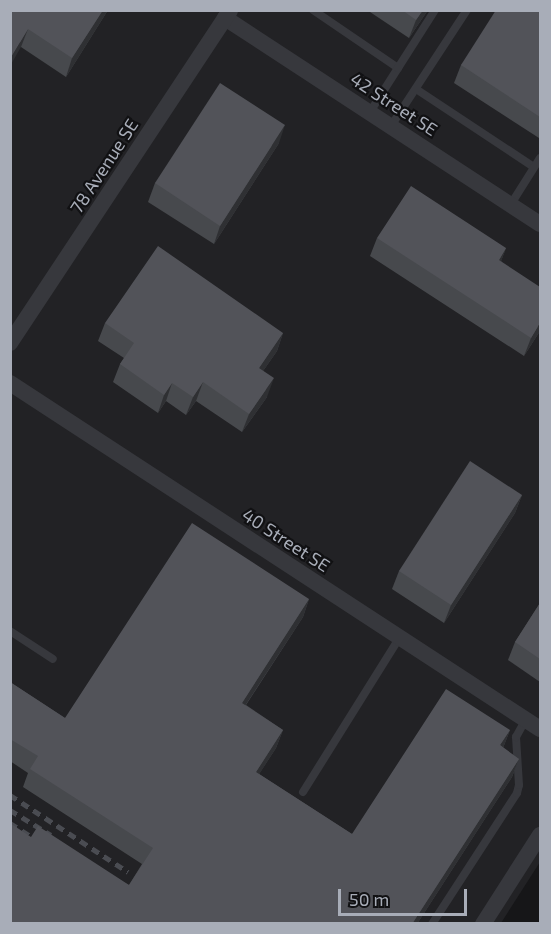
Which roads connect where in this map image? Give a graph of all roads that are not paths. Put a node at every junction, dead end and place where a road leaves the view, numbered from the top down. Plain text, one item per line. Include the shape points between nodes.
1 (313, 10) edge
2 (435, 10) edge
3 (467, 10) edge
4 (228, 14) edge
5 (398, 68) junction
6 (416, 89) junction
7 (370, 112) junction
8 (391, 126) junction
9 (540, 158) edge
10 (534, 167) junction
11 (511, 204) junction
12 (540, 224) edge
13 (10, 343) edge
14 (10, 383) edge
15 (10, 631) edge
16 (400, 637) junction
17 (53, 659) dead end
18 (533, 724) edge
19 (303, 792) dead end
20 (540, 835) edge
21 (432, 924) edge
22 (483, 924) edge

1 - 5 lane
2 - 5 lane
3 - 6 lane
4 - 7 street, 42 Street SE
4 - 13 street, 78 Avenue SE
5 - 7 lane
6 - 8 lane
6 - 10 lane
7 - 8 street, 42 Street SE
8 - 11 street, 42 Street SE
9 - 10 lane
10 - 11 lane
11 - 12 street, 42 Street SE
14 - 16 street, 40 Street SE
15 - 17 lane
16 - 18 street, 40 Street SE
16 - 19 lane
18 - 21 lane via 516,737 517,793
20 - 22 street

